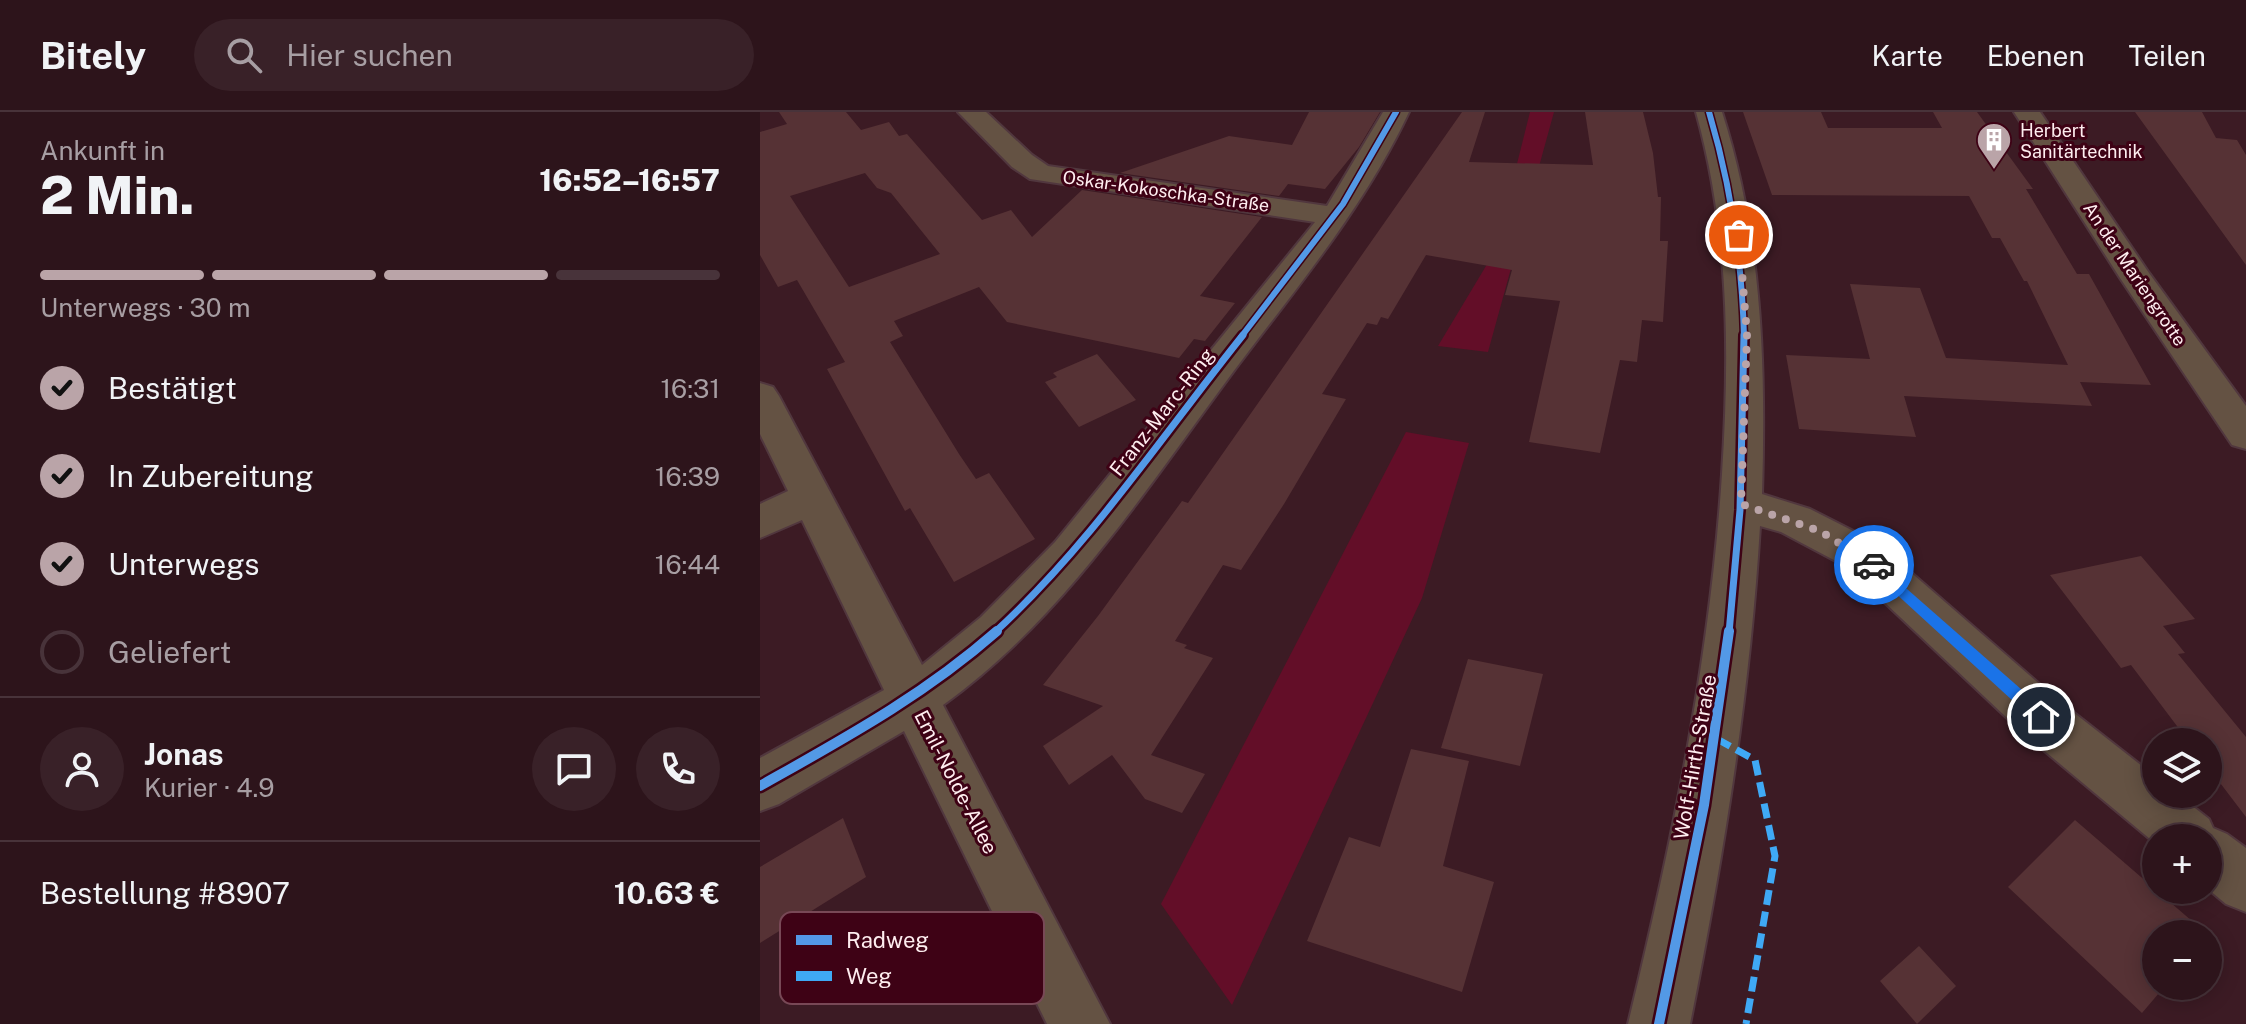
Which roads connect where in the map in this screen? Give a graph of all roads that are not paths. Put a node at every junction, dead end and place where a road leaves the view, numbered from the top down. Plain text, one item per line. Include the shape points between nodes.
1 (971, 112) edge
2 (1396, 112) edge
3 (1709, 112) edge
4 (2027, 112) edge
5 (1335, 216) junction
6 (760, 396) edge
7 (2246, 435) edge
8 (811, 498) junction
9 (1741, 504) junction
10 (760, 522) edge
11 (912, 696) junction
12 (760, 786) edge
13 (2173, 824) edge
14 (2222, 864) edge
15 (2246, 884) edge
16 (1022, 912) edge
17 (1044, 955) edge
18 (1079, 1024) edge
19 (1659, 1024) edge

1 - 5 street, Oskar-Kokoschka-Straße via 1040,173
2 - 5 street, Franz-Marc-Ring
3 - 9 street, Wolf-Hirth-Straße via 1729,184 1744,273
4 - 7 street, An der Mariengrotte
5 - 11 street, Franz-Marc-Ring via 1064,565 955,667
6 - 8 street, Emil-Nolde-Allee
8 - 10 street
8 - 11 street, Emil-Nolde-Allee
9 - 13 street via 1795,520 1862,555 2041,717
9 - 19 street, Wolf-Hirth-Straße via 1717,739
11 - 12 street, Franz-Marc-Ring
11 - 16 street, Emil-Nolde-Allee
14 - 15 street
17 - 18 street, Emil-Nolde-Allee

